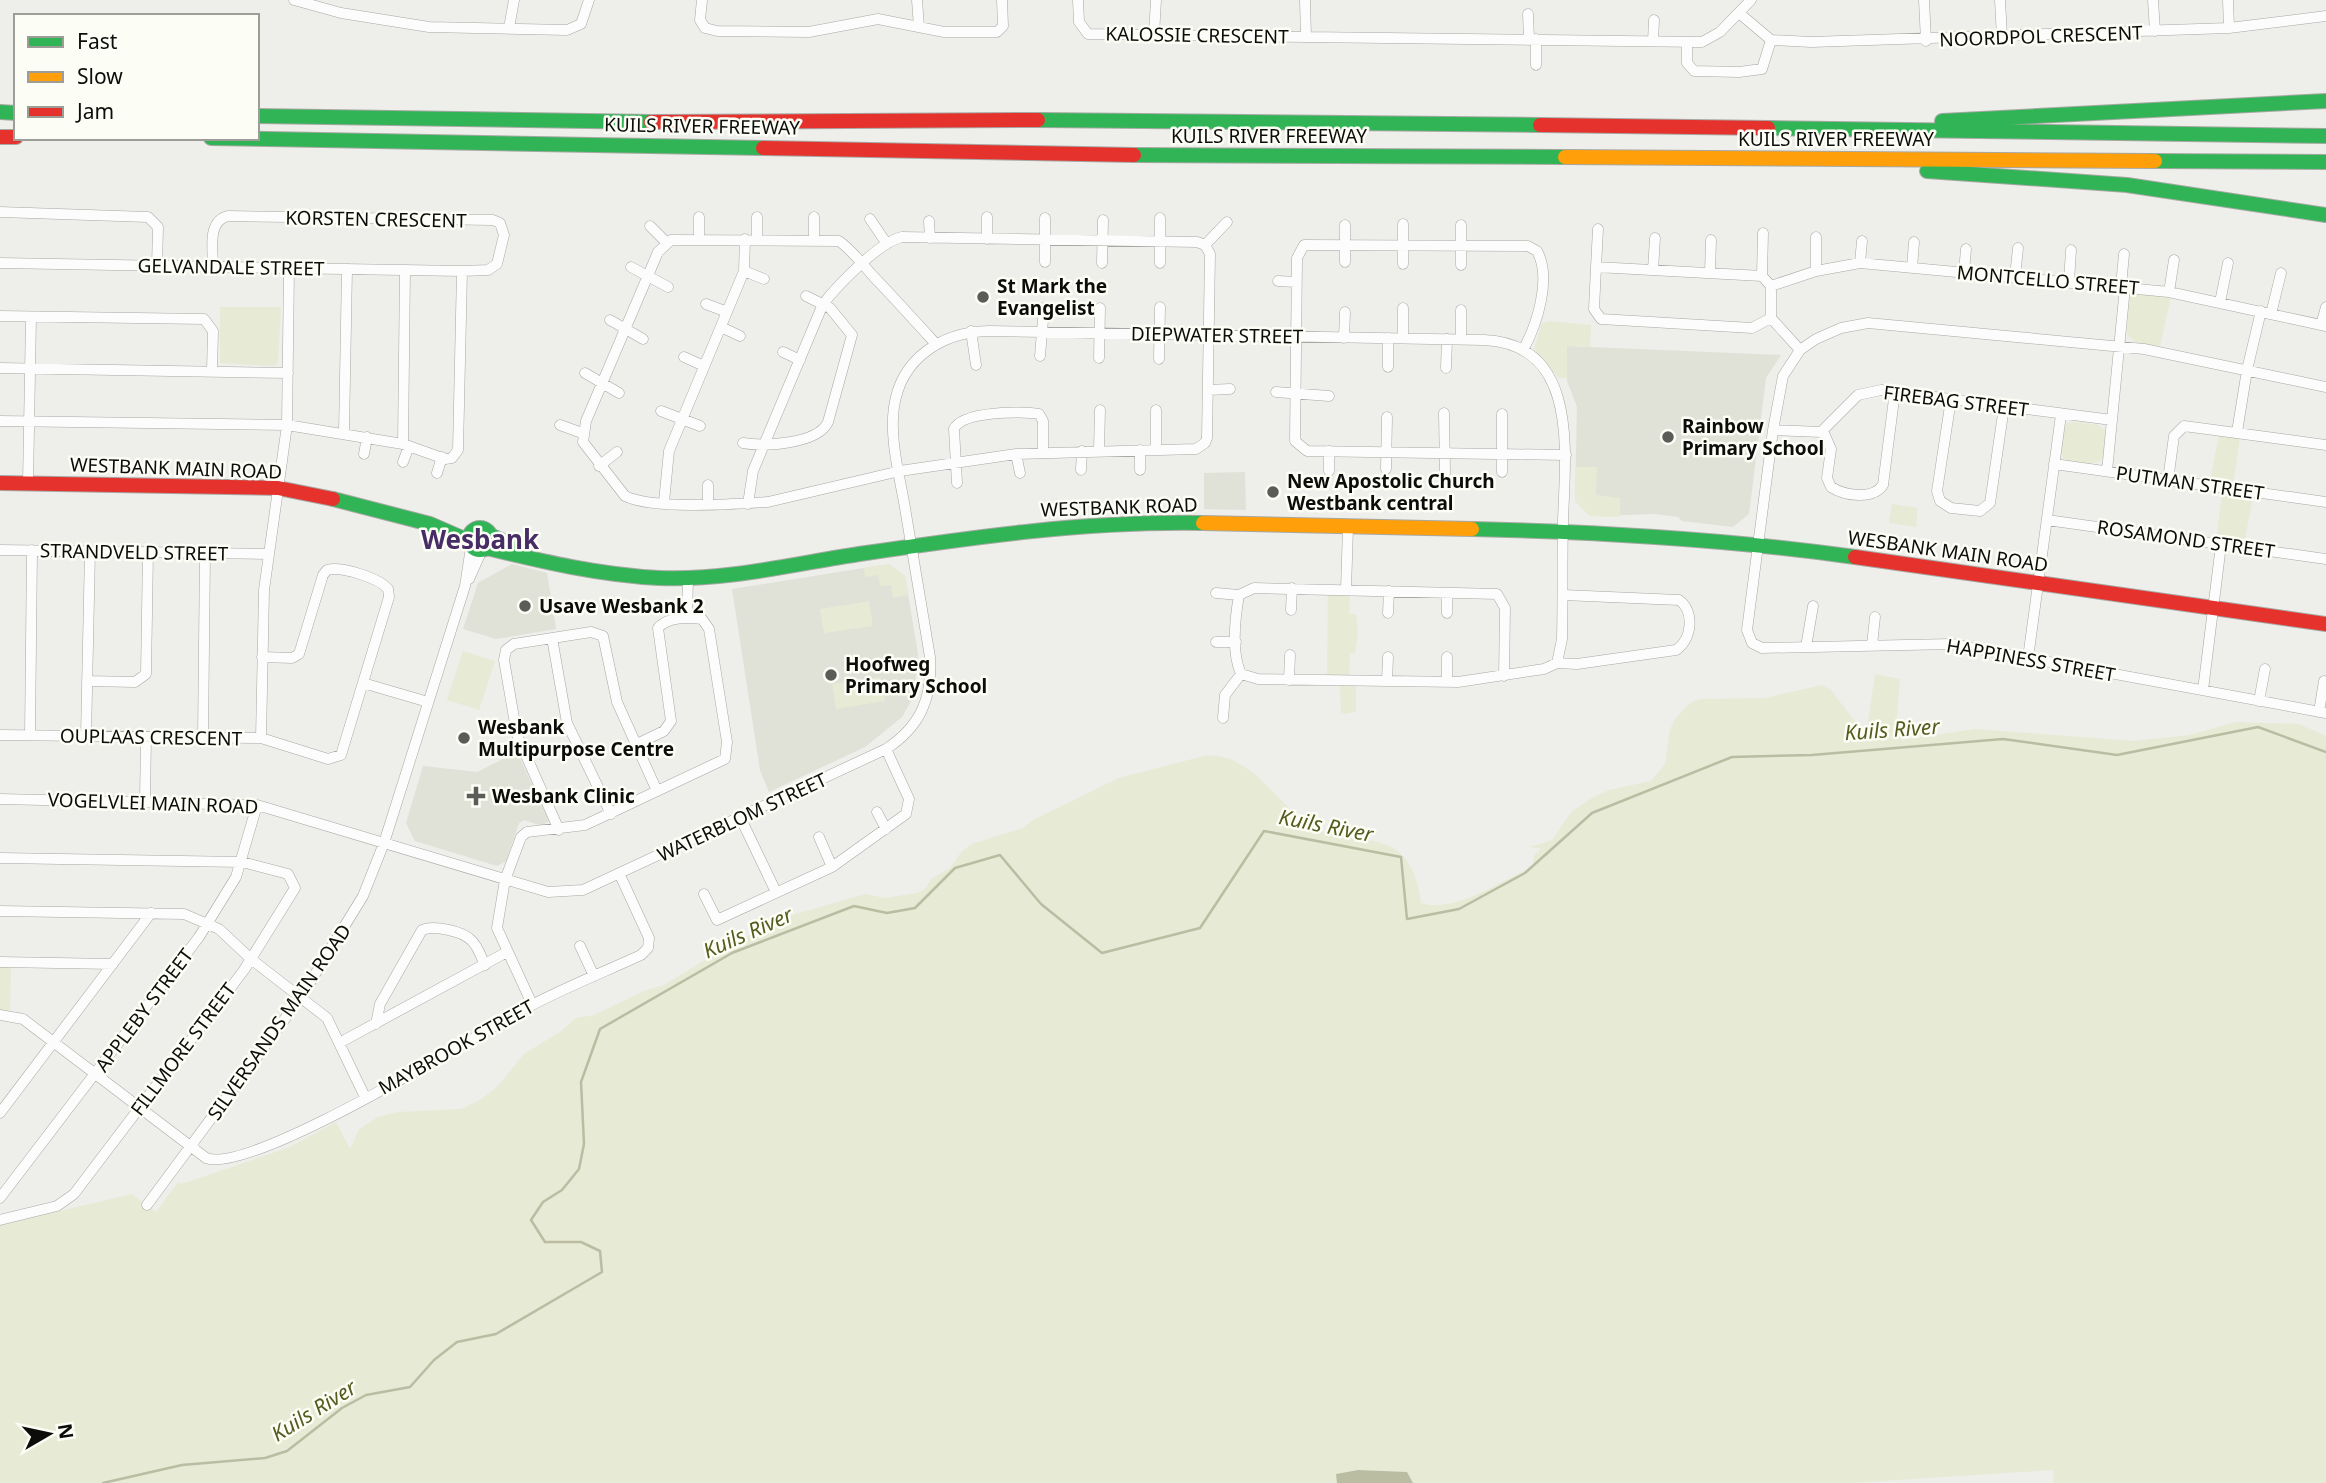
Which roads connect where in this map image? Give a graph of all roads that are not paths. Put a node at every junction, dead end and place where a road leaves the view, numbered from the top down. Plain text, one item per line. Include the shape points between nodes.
1 (294, 0) edge
2 (514, 0) edge
3 (589, 0) edge
4 (702, 0) edge
5 (917, 0) edge
6 (1002, 0) edge
7 (1078, 0) edge
8 (1156, 0) edge
9 (1305, 0) edge
10 (1751, 0) edge
11 (1924, 0) edge
12 (2000, 0) edge
13 (2154, 0) edge
14 (2228, 0) edge
15 (1739, 13) junction
16 (1528, 14) dead end
17 (2326, 16) edge
18 (1654, 20) dead end
19 (919, 27) junction
20 (509, 28) junction
21 (2229, 28) junction
22 (2155, 31) junction
23 (1154, 35) junction
24 (1306, 37) junction
25 (2002, 37) junction
26 (1532, 40) junction
27 (1770, 40) junction
28 (1653, 41) junction
29 (1926, 41) junction
30 (1687, 42) junction
31 (1536, 65) dead end
32 (2326, 101) edge
33 (259, 116) edge
34 (1746, 130) junction
35 (2326, 136) edge
36 (259, 139) edge
37 (1774, 158) junction
38 (2326, 162) edge
39 (0, 212) edge
40 (2326, 215) edge
41 (699, 217) dead end
42 (757, 217) dead end
43 (814, 217) dead end
44 (987, 217) dead end
45 (1045, 218) dead end
46 (1160, 218) dead end
47 (870, 219) dead end
48 (1103, 220) dead end
49 (929, 221) dead end
50 (1227, 222) dead end
51 (1403, 224) dead end
52 (1345, 225) dead end
53 (650, 226) dead end
54 (1461, 226) dead end
55 (1598, 229) dead end
56 (1763, 233) dead end
57 (1816, 237) dead end
58 (699, 238) junction
59 (930, 238) junction
60 (1655, 238) dead end
61 (745, 239) junction
62 (757, 239) junction
63 (814, 239) junction
64 (987, 239) junction
65 (1045, 240) junction
66 (1711, 240) dead end
67 (1102, 241) junction
68 (1861, 241) dead end
69 (666, 242) junction
70 (1160, 242) junction
71 (1914, 242) dead end
72 (887, 244) junction
73 (1345, 244) junction
74 (1205, 245) junction
75 (1403, 245) junction
76 (1461, 246) junction
77 (2018, 248) dead end
78 (1966, 249) dead end
79 (2071, 250) dead end
80 (2124, 254) dead end
81 (2174, 260) dead end
82 (1045, 262) dead end
83 (1345, 262) dead end
84 (0, 263) edge
85 (1102, 263) dead end
86 (1860, 263) junction
87 (2228, 263) dead end
88 (863, 264) junction
89 (1160, 264) dead end
90 (1403, 264) dead end
91 (1461, 265) dead end
92 (157, 266) junction
93 (213, 267) junction
94 (631, 267) dead end
95 (1596, 267) junction
96 (289, 268) junction
97 (1912, 268) junction
98 (347, 269) junction
99 (405, 270) junction
100 (1653, 270) junction
101 (462, 271) junction
102 (744, 271) junction
103 (1815, 271) junction
104 (1964, 272) junction
105 (1710, 273) junction
106 (2281, 273) dead end
107 (648, 276) junction
108 (1762, 276) junction
109 (2015, 277) junction
110 (764, 279) dead end
111 (1278, 281) dead end
112 (1296, 282) junction
113 (2069, 282) junction
114 (1771, 286) junction
115 (668, 287) dead end
116 (2123, 287) junction
117 (2169, 292) junction
118 (806, 296) dead end
119 (2220, 302) junction
120 (706, 304) dead end
121 (823, 304) junction
122 (1160, 307) dead end
123 (2326, 307) edge
124 (1044, 308) dead end
125 (1100, 308) dead end
126 (1403, 308) dead end
127 (1461, 310) dead end
128 (727, 312) junction
129 (1345, 312) dead end
130 (2266, 312) junction
131 (0, 316) edge
132 (31, 317) junction
133 (1771, 318) junction
134 (610, 320) dead end
135 (2324, 325) edge
136 (721, 327) junction
137 (625, 329) junction
138 (971, 331) junction
139 (1042, 332) junction
140 (1100, 333) junction
141 (1159, 334) junction
142 (1209, 335) junction
143 (740, 336) dead end
144 (1296, 337) junction
145 (1345, 338) junction
146 (1388, 338) junction
147 (1403, 338) junction
148 (643, 339) dead end
149 (1447, 339) junction
150 (1461, 340) junction
151 (935, 343) junction
152 (2120, 346) junction
153 (1523, 350) junction
154 (1800, 350) junction
155 (783, 352) dead end
156 (1040, 356) dead end
157 (684, 357) dead end
158 (1099, 358) dead end
159 (1159, 359) dead end
160 (800, 360) junction
161 (976, 365) dead end
162 (704, 366) junction
163 (1388, 367) dead end
164 (0, 368) edge
165 (1446, 368) dead end
166 (30, 369) junction
167 (2246, 370) junction
168 (212, 371) junction
169 (288, 373) junction
170 (585, 373) dead end
171 (603, 384) junction
172 (2326, 387) edge
173 (1208, 390) junction
174 (1230, 390) dead end
175 (1895, 391) junction
176 (1276, 392) dead end
177 (620, 393) dead end
178 (1295, 393) junction
179 (1329, 396) dead end
180 (1951, 399) junction
181 (2004, 407) junction
182 (1100, 410) dead end
183 (1156, 410) dead end
184 (662, 411) dead end
185 (1444, 413) dead end
186 (1502, 414) dead end
187 (2061, 415) junction
188 (1387, 417) dead end
189 (682, 418) junction
190 (2112, 420) junction
191 (0, 421) edge
192 (29, 422) junction
193 (287, 425) junction
194 (560, 425) dead end
195 (700, 426) dead end
196 (1773, 430) junction
197 (1823, 431) junction
198 (344, 432) junction
199 (2237, 432) junction
200 (582, 433) junction
201 (367, 437) junction
202 (743, 443) dead end
203 (406, 445) junction
204 (2326, 445) edge
205 (763, 447) junction
206 (1099, 450) junction
207 (1140, 450) junction
208 (1156, 450) junction
209 (1082, 451) junction
210 (1329, 451) junction
211 (617, 452) dead end
212 (1043, 452) junction
213 (1387, 452) junction
214 (1444, 453) junction
215 (364, 454) dead end
216 (1016, 454) junction
217 (1502, 454) junction
218 (1566, 455) junction
219 (442, 457) junction
220 (403, 462) dead end
221 (955, 464) junction
222 (2054, 464) junction
223 (599, 466) junction
224 (1386, 469) dead end
225 (1081, 470) dead end
226 (1140, 470) dead end
227 (900, 471) junction
228 (1329, 471) dead end
229 (2107, 471) junction
230 (1502, 472) dead end
231 (437, 473) dead end
232 (1020, 473) dead end
233 (1445, 473) dead end
234 (2168, 480) junction
235 (0, 483) edge
236 (28, 483) junction
237 (957, 483) dead end
238 (708, 485) dead end
239 (278, 488) junction
240 (664, 502) junction
241 (2326, 502) edge
242 (748, 503) junction
243 (708, 504) junction
244 (2047, 520) junction
245 (1348, 527) junction
246 (1563, 530) junction
247 (478, 542) junction
248 (1759, 543) junction
249 (911, 545) junction
250 (2221, 545) junction
251 (0, 550) edge
252 (32, 550) junction
253 (90, 551) junction
254 (148, 552) junction
255 (205, 553) junction
256 (268, 554) junction
257 (2326, 559) edge
258 (684, 576) junction
259 (2038, 584) junction
260 (1292, 588) junction
261 (1346, 590) junction
262 (1389, 591) junction
263 (1216, 593) dead end
264 (1447, 593) junction
265 (1239, 595) junction
266 (1563, 595) junction
267 (1813, 606) dead end
268 (2214, 608) junction
269 (1291, 610) dead end
270 (1388, 613) dead end
271 (1447, 613) dead end
272 (1875, 617) dead end
273 (687, 618) junction
274 (2326, 624) edge
275 (552, 638) junction
276 (1216, 642) dead end
277 (1236, 642) junction
278 (1872, 645) junction
279 (1806, 647) junction
280 (1290, 655) dead end
281 (262, 657) junction
282 (1388, 657) dead end
283 (1447, 657) dead end
284 (2028, 658) junction
285 (1557, 663) junction
286 (2265, 669) dead end
287 (1241, 674) junction
288 (1504, 676) junction
289 (1289, 680) junction
290 (88, 681) junction
291 (1387, 681) junction
292 (2324, 681) dead end
293 (1447, 682) junction
294 (363, 683) junction
295 (2203, 690) junction
296 (2259, 701) junction
297 (428, 702) junction
298 (2322, 713) edge
299 (1223, 718) dead end
300 (0, 735) edge
301 (30, 735) junction
302 (86, 736) junction
303 (146, 737) junction
304 (202, 738) junction
305 (261, 738) junction
306 (635, 745) junction
307 (886, 749) junction
308 (657, 791) junction
309 (0, 799) edge
310 (145, 801) junction
311 (257, 805) junction
312 (877, 812) dead end
313 (611, 814) junction
314 (740, 817) junction
315 (886, 829) junction
316 (559, 830) junction
317 (819, 837) dead end
318 (384, 843) junction
319 (0, 858) edge
320 (242, 862) junction
321 (832, 867) junction
322 (619, 873) junction
323 (505, 880) junction
324 (776, 892) junction
325 (704, 894) dead end
326 (0, 911) edge
327 (151, 913) junction
328 (209, 922) junction
329 (580, 946) dead end
330 (507, 953) junction
331 (251, 959) junction
332 (0, 962) edge
333 (113, 964) junction
334 (485, 965) junction
335 (594, 976) junction
336 (301, 997) junction
337 (532, 1004) junction
338 (2, 1018) edge
339 (376, 1024) junction
340 (53, 1042) junction
341 (341, 1042) junction
342 (95, 1074) junction
343 (365, 1097) junction
344 (139, 1107) junction
345 (0, 1113) edge
346 (191, 1146) junction
347 (0, 1198) edge
348 (147, 1205) dead end
349 (0, 1220) edge

1 - 20 street via 341,13 429,27
2 - 20 street
3 - 20 street via 578,27
4 - 19 street via 700,20 705,28 717,31 809,32 878,19
5 - 19 street
6 - 19 street via 1003,24 997,33
7 - 23 street, KALOSSIE CRESCENT via 1079,22 1088,34
8 - 23 street
9 - 24 street, KALOSSIE CRESCENT
10 - 15 street
11 - 29 street, NOORDPOL CRESCENT
12 - 25 street
13 - 22 street, NOORDPOL CRESCENT
14 - 21 street
15 - 27 street
15 - 30 street via 1711,39
16 - 26 street
17 - 21 street, NOORDPOL CRESCENT
18 - 28 street
21 - 22 street, NOORDPOL CRESCENT
22 - 25 street, NOORDPOL CRESCENT
23 - 24 street, KALOSSIE CRESCENT
24 - 26 street
25 - 29 street, NOORDPOL CRESCENT
26 - 28 street
26 - 31 street
27 - 29 street
27 - 30 street via 1762,69 1739,72 1694,71 1686,60
28 - 30 street
32 - 34 main road
33 - 34 main road, KUILS RIVER FREEWAY via 615,122 1149,120
34 - 35 main road, KUILS RIVER FREEWAY
36 - 37 main road, KUILS RIVER FREEWAY via 1149,155
37 - 38 main road, KUILS RIVER FREEWAY
37 - 40 main road via 1806,167 2039,174 2129,183
39 - 92 street via 148,217 158,227
41 - 58 street
42 - 62 street
43 - 63 street
44 - 64 street
45 - 65 street
46 - 70 street
47 - 72 street
48 - 67 street
49 - 59 street
50 - 74 street
51 - 75 street
52 - 73 street
53 - 69 street
54 - 76 street
55 - 95 street
56 - 108 street
57 - 103 street
58 - 61 street
58 - 69 street
59 - 64 street
59 - 72 street via 899,237
60 - 100 street
61 - 62 street
61 - 102 street
62 - 63 street
63 - 88 street via 839,241
64 - 65 street
65 - 67 street
65 - 82 street
66 - 105 street
67 - 70 street
67 - 85 street
68 - 86 street
69 - 107 street
70 - 74 street
70 - 89 street
71 - 97 street
72 - 88 street
73 - 75 street
73 - 83 street
73 - 112 street via 1302,247
74 - 142 street via 1210,254
75 - 76 street
75 - 90 street
76 - 91 street
76 - 153 street via 1537,250 1541,307
77 - 109 street
78 - 104 street
79 - 113 street
80 - 116 street
81 - 117 street
84 - 92 street, GELVANDALE STREET
86 - 97 street, MONTCELLO STREET
86 - 103 street, MONTCELLO STREET
87 - 119 street
88 - 121 street
88 - 151 street
92 - 93 street, GELVANDALE STREET
93 - 96 street, GELVANDALE STREET
93 - 101 street, KORSTEN CRESCENT via 214,229 228,216 500,223 504,234 495,266
94 - 107 street
95 - 100 street
95 - 133 street via 1594,309 1604,320 1752,328
96 - 98 street, GELVANDALE STREET
96 - 169 street, OUPLAAS CRESCENT
97 - 104 street, MONTCELLO STREET
98 - 99 street, GELVANDALE STREET
98 - 198 street
99 - 101 street, GELVANDALE STREET
99 - 203 street
100 - 105 street
101 - 219 street via 458,450 452,458
102 - 110 street
102 - 128 street
103 - 114 street, MONTCELLO STREET
104 - 109 street, MONTCELLO STREET
105 - 108 street
106 - 130 street
107 - 115 street
107 - 137 street
108 - 114 street
109 - 113 street, MONTCELLO STREET
111 - 112 street
112 - 144 street
113 - 116 street, MONTCELLO STREET
114 - 133 street
116 - 117 street, MONTCELLO STREET
116 - 152 street
117 - 119 street, MONTCELLO STREET
118 - 121 street
119 - 130 street, MONTCELLO STREET
120 - 128 street
121 - 160 street
121 - 205 street via 846,325 852,338 828,422 817,434
122 - 141 street
123 - 135 street
124 - 139 street
125 - 140 street
126 - 147 street
127 - 150 street
128 - 136 street
129 - 145 street
130 - 135 street, MONTCELLO STREET
130 - 167 street
131 - 132 street
132 - 166 street
132 - 168 street via 204,319 213,331
133 - 154 street
134 - 137 street
136 - 143 street
136 - 162 street
137 - 148 street
137 - 171 street
138 - 139 street, DIEPWATER STREET
138 - 151 street, DIEPWATER STREET
138 - 161 street
139 - 140 street, DIEPWATER STREET
139 - 156 street
140 - 141 street, DIEPWATER STREET
140 - 158 street
141 - 142 street, DIEPWATER STREET
141 - 159 street
142 - 144 street, DIEPWATER STREET
142 - 173 street
144 - 145 street, DIEPWATER STREET
144 - 178 street
145 - 146 street, DIEPWATER STREET
146 - 147 street, DIEPWATER STREET
146 - 163 street
147 - 149 street, DIEPWATER STREET
149 - 150 street, DIEPWATER STREET
149 - 165 street
150 - 153 street, DIEPWATER STREET via 1494,340
151 - 227 street, DIEPWATER STREET via 915,361 898,393 894,418
152 - 154 street via 1868,323 1841,328
152 - 167 street
152 - 190 street
153 - 218 street via 1543,369 1561,402
154 - 196 street via 1783,376
155 - 160 street
157 - 162 street
160 - 205 street
162 - 189 street
164 - 166 street
166 - 168 street
166 - 192 street
167 - 172 street
167 - 199 street
168 - 169 street
169 - 193 street, OUPLAAS CRESCENT
170 - 171 street
171 - 177 street
171 - 200 street
173 - 174 street
173 - 208 street via 1205,443 1190,450
175 - 180 street, FIREBAG STREET
175 - 197 street, FIREBAG STREET via 1858,395
175 - 197 street via 1883,485 1878,492 1866,495 1831,487 1827,478 1831,449
176 - 178 street
178 - 179 street
178 - 210 street via 1297,444 1307,451
180 - 181 street, FIREBAG STREET
180 - 181 street via 1937,491 1940,501 1951,508 1979,511 1990,503
181 - 187 street, FIREBAG STREET
182 - 206 street
183 - 208 street
184 - 189 street
185 - 214 street
186 - 217 street
187 - 190 street, FIREBAG STREET
187 - 222 street
188 - 213 street
189 - 195 street
189 - 240 street via 669,451
190 - 229 street
191 - 192 street
192 - 193 street
192 - 236 street
193 - 198 street
193 - 239 street, OUPLAAS CRESCENT
194 - 200 street
196 - 197 street
196 - 248 street
198 - 201 street
199 - 204 street
199 - 234 street via 2182,428 2174,436
200 - 223 street
201 - 203 street
201 - 215 street
202 - 205 street
203 - 219 street
203 - 220 street
205 - 242 street via 750,479
206 - 207 street
206 - 209 street
207 - 208 street
207 - 226 street
209 - 212 street
209 - 225 street
210 - 213 street
210 - 228 street
211 - 223 street
212 - 216 street
212 - 221 street via 1039,414 998,413 956,423
213 - 214 street
213 - 224 street
214 - 217 street
214 - 233 street
216 - 221 street
216 - 232 street
217 - 218 street
217 - 230 street
218 - 246 street
219 - 231 street
221 - 227 street
221 - 237 street
222 - 229 street, PUTMAN STREET
222 - 244 street
223 - 240 street via 625,496
227 - 242 street via 780,500
227 - 249 street, DIEPWATER STREET
229 - 234 street, PUTMAN STREET
234 - 241 street, PUTMAN STREET
235 - 236 main road, WESTBANK MAIN ROAD
236 - 239 main road, WESTBANK MAIN ROAD
238 - 243 street
239 - 247 main road, WESTBANK MAIN ROAD via 335,497
239 - 256 street, OUPLAAS CRESCENT
240 - 243 street
242 - 243 street
244 - 250 street, ROSAMOND STREET
244 - 259 street
245 - 246 main road, WESTBANK ROAD
245 - 249 main road, WESTBANK ROAD via 1077,525
245 - 261 street
246 - 248 main road, WESBANK MAIN ROAD
246 - 266 street
247 - 258 main road, WESTBANK ROAD via 587,571
247 - 297 street, SILVERSANDS MAIN ROAD
248 - 259 main road, WESBANK MAIN ROAD
248 - 279 street, HAPPINESS STREET via 1749,639 1762,648
249 - 258 main road, WESTBANK ROAD via 775,568
249 - 307 street, WATERBLOM STREET via 930,657 930,687 915,724
250 - 257 street, ROSAMOND STREET
250 - 268 street
251 - 252 street, STRANDVELD STREET
252 - 253 street, STRANDVELD STREET
252 - 301 street
253 - 254 street, STRANDVELD STREET
253 - 290 street
254 - 255 street, STRANDVELD STREET
254 - 290 street via 146,674 135,682
255 - 256 street, STRANDVELD STREET
255 - 304 street
256 - 281 street, OUPLAAS CRESCENT
258 - 273 street
259 - 268 main road, WESBANK MAIN ROAD
259 - 284 street
260 - 261 street
260 - 265 street via 1254,588
260 - 269 street
261 - 262 street
262 - 264 street
262 - 270 street
263 - 265 street
264 - 271 street
264 - 288 street via 1494,594 1503,600
265 - 277 street
266 - 285 street via 1562,649
266 - 285 street via 1679,600 1690,616 1685,640 1676,650
267 - 279 street
268 - 274 main road, WESBANK MAIN ROAD
268 - 295 street
272 - 278 street
273 - 306 street via 665,621 657,631 670,725
273 - 308 street via 702,619 708,625 728,754 719,763
275 - 306 street via 591,632 603,636 617,702
275 - 313 street via 568,723
275 - 316 street via 511,645 503,660 517,735
276 - 277 street
277 - 287 street
278 - 279 street, HAPPINESS STREET
278 - 284 street, HAPPINESS STREET via 1952,644
280 - 289 street
281 - 294 street via 299,654 323,575 330,568 338,569 382,583 389,592
281 - 305 street, OUPLAAS CRESCENT
282 - 291 street
283 - 293 street
284 - 295 street, HAPPINESS STREET
285 - 288 street
286 - 296 street
287 - 289 street via 1252,679
287 - 299 street via 1225,695
288 - 293 street
289 - 291 street
290 - 302 street
291 - 293 street
292 - 298 street
294 - 297 street
294 - 305 street via 338,758
295 - 296 street, HAPPINESS STREET
296 - 298 street, HAPPINESS STREET
297 - 318 street, SILVERSANDS MAIN ROAD
300 - 301 street, OUPLAAS CRESCENT
301 - 302 street, OUPLAAS CRESCENT
302 - 303 street, OUPLAAS CRESCENT
303 - 304 street, OUPLAAS CRESCENT
303 - 310 street
304 - 305 street, OUPLAAS CRESCENT
306 - 308 street
307 - 314 street, WATERBLOM STREET
307 - 315 street via 910,804 906,814
308 - 313 street
309 - 310 street, VOGELVLEI MAIN ROAD
310 - 311 street, VOGELVLEI MAIN ROAD
311 - 318 street, VOGELVLEI MAIN ROAD
311 - 320 street, APPLEBY STREET
312 - 315 street
313 - 316 street via 575,829
314 - 322 street, WATERBLOM STREET
314 - 324 street
315 - 321 street
316 - 323 street via 523,834
317 - 321 street
318 - 323 street, WATERBLOM STREET
318 - 336 street, SILVERSANDS MAIN ROAD via 348,925
319 - 320 street
320 - 328 street, APPLEBY STREET
320 - 331 street, FILLMORE STREET via 288,874 295,884
321 - 324 street
322 - 323 street, WATERBLOM STREET via 583,890 560,893
322 - 335 street, MAYBROOK STREET via 649,943 641,955
323 - 330 street via 496,922
324 - 325 street via 717,920
326 - 327 street
327 - 328 street via 184,914
327 - 333 street
328 - 331 street
328 - 342 street, APPLEBY STREET
329 - 335 street
330 - 334 street
330 - 337 street
331 - 336 street
331 - 344 street, FILLMORE STREET
332 - 333 street
333 - 340 street
334 - 339 street
334 - 339 street via 467,937 432,928 422,930 380,1004
335 - 337 street, MAYBROOK STREET
336 - 341 street via 327,1018
336 - 346 street, SILVERSANDS MAIN ROAD
337 - 343 street, MAYBROOK STREET
338 - 340 street, MAYBROOK STREET via 23,1019
339 - 341 street
340 - 342 street, MAYBROOK STREET
340 - 345 street
341 - 343 street
342 - 344 street, MAYBROOK STREET
342 - 347 street, APPLEBY STREET
343 - 346 street, MAYBROOK STREET via 282,1141 229,1159 211,1160
344 - 346 street, MAYBROOK STREET
344 - 349 street, FILLMORE STREET via 65,1202
346 - 348 street, SILVERSANDS MAIN ROAD

